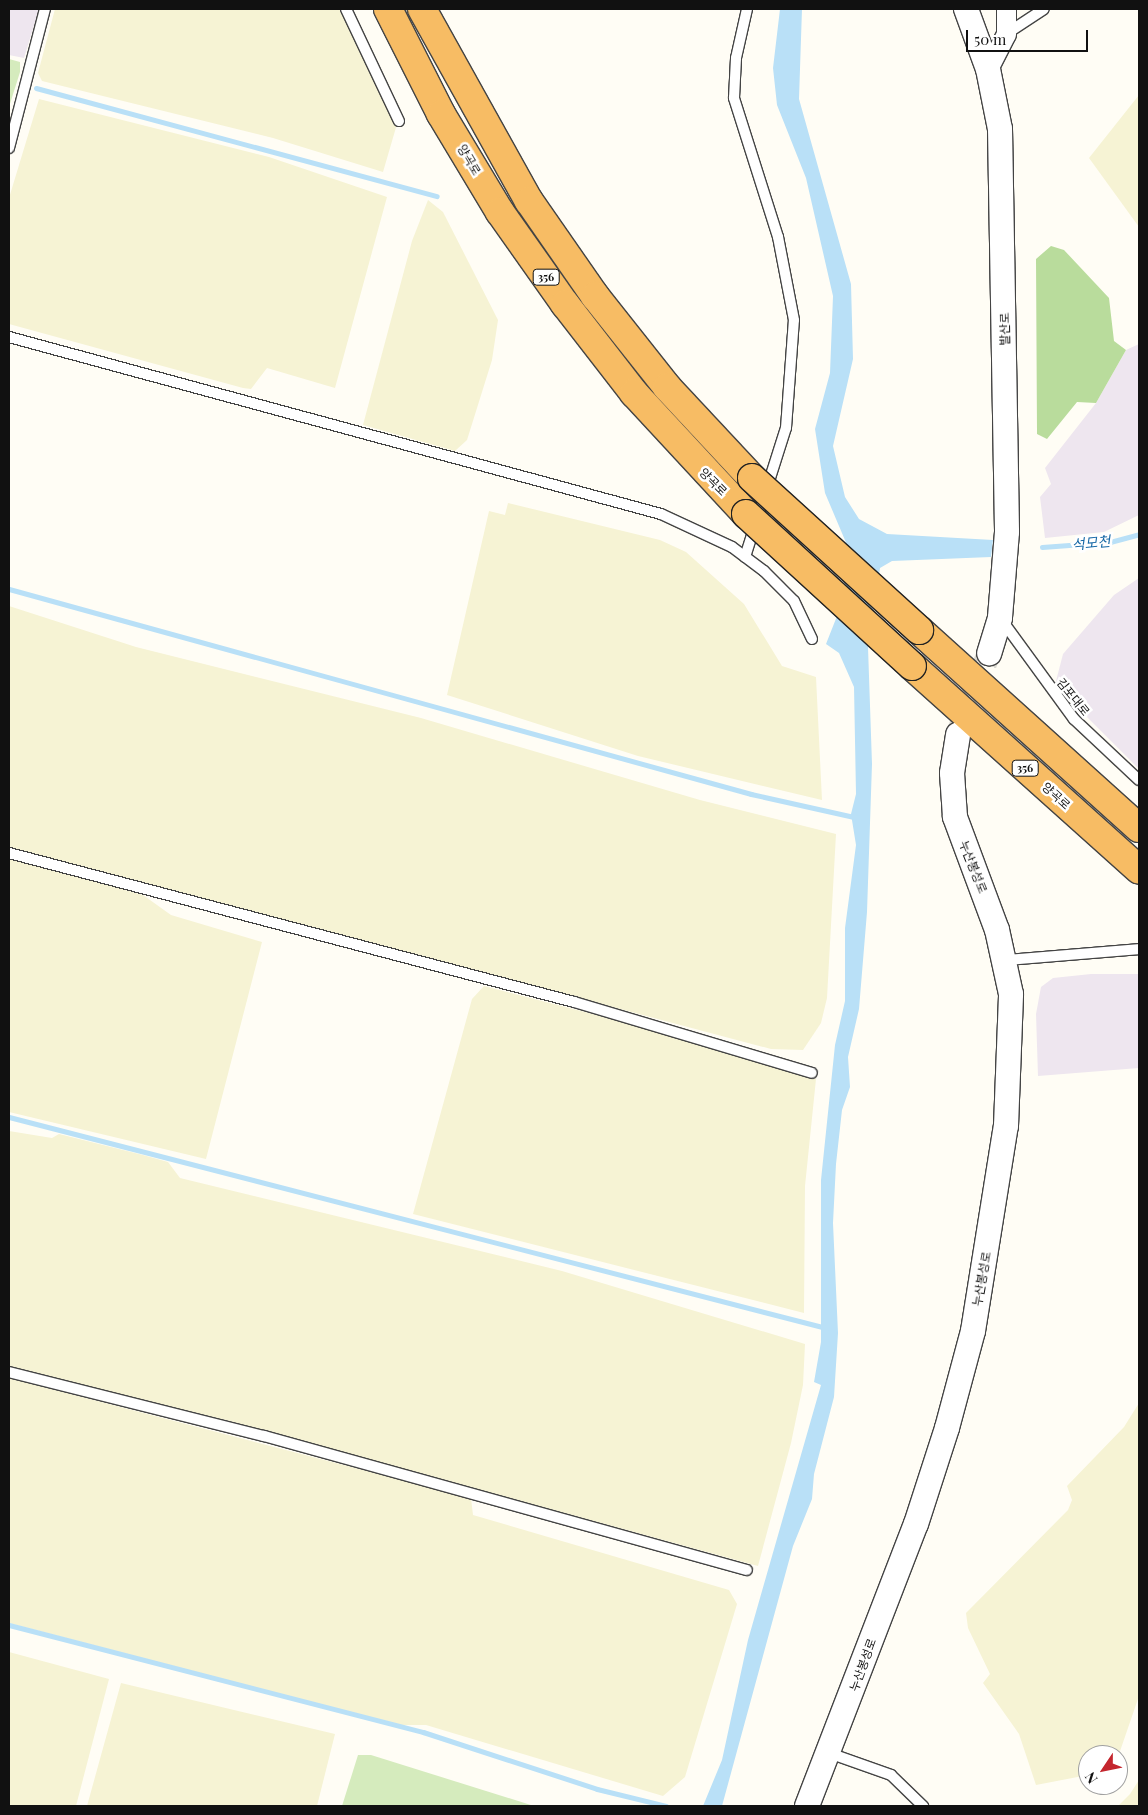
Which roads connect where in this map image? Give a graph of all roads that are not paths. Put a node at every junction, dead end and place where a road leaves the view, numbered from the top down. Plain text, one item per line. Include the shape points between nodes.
1 (45, 9) edge
2 (346, 9) edge
3 (388, 9) edge
4 (422, 9) edge
5 (747, 9) edge
6 (966, 9) edge
7 (1006, 9) edge
8 (1044, 9) edge
9 (1006, 34) junction
10 (988, 69) junction
11 (399, 120) dead end
12 (9, 148) edge
13 (9, 337) edge
14 (745, 557) junction
15 (1000, 618) junction
16 (812, 639) dead end
17 (989, 653) tunnel mouth
18 (958, 734) tunnel mouth
19 (1139, 780) edge
20 (1139, 828) edge
21 (9, 853) edge
22 (1139, 870) edge
23 (1139, 950) edge
24 (1006, 960) junction
25 (812, 1073) dead end
26 (9, 1372) edge
27 (747, 1570) dead end
28 (829, 1753) junction
29 (807, 1806) edge
30 (923, 1806) edge

1 - 12 lane
2 - 11 lane
3 - 22 highway, 양곡로 / 356, bridge via 441,114 500,212 634,394 746,514
4 - 20 highway, 356, bridge via 529,200 590,288 667,387 752,478
5 - 14 lane via 736,58 734,98 778,237 794,320 786,428
6 - 10 street, 발산로
7 - 9 street
8 - 9 lane
9 - 10 street
10 - 15 street, 발산로 via 1000,130 1005,324 1007,532
13 - 14 lane via 661,514
14 - 16 lane via 794,601
15 - 17 street, 발산로
15 - 19 lane, 김포대로 via 1068,712
18 - 24 street, 누산봉성로 via 952,773 955,817
21 - 25 lane via 574,1002
23 - 24 lane
24 - 28 street, 누산봉성로 via 1012,1032 1008,1107 973,1331 916,1524
26 - 27 lane via 264,1436
28 - 29 street, 누산봉성로
28 - 30 lane via 891,1775

